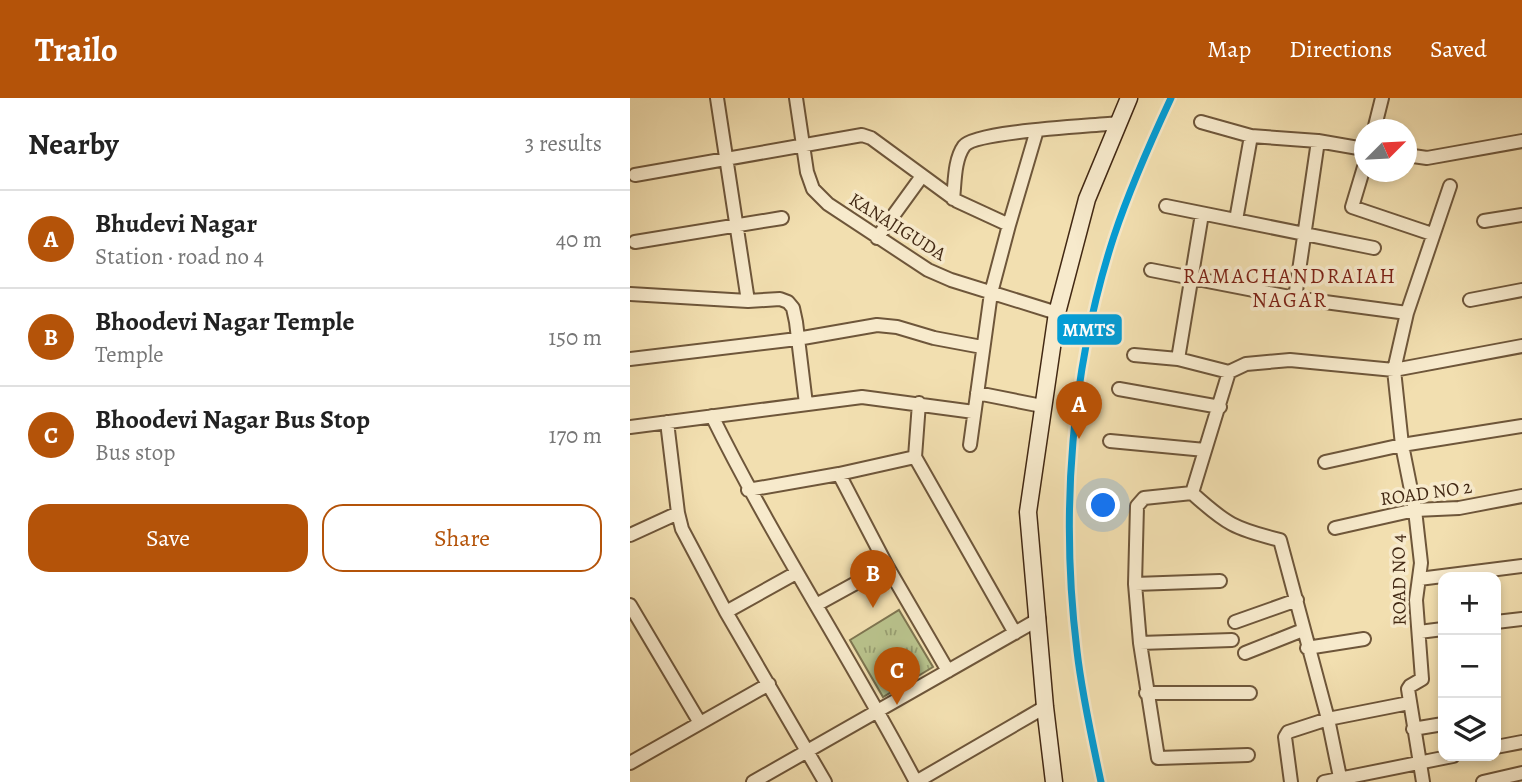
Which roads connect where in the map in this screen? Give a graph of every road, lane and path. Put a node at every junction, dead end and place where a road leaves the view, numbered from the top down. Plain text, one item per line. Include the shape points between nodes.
1 (717, 98) edge
2 (796, 98) edge
3 (1129, 98) edge
4 (1382, 98) edge
5 (1377, 119) edge
6 (1201, 122) dead end
7 (1118, 124) junction
8 (1037, 130) junction
9 (1251, 136) junction
10 (1318, 141) junction
11 (1522, 141) edge
12 (802, 146) junction
13 (1354, 147) edge
14 (1417, 157) edge
15 (728, 159) junction
16 (635, 175) dead end
17 (922, 176) junction
18 (1360, 182) edge
19 (1450, 186) dead end
20 (953, 199) junction
21 (1167, 206) dead end
22 (1202, 214) junction
23 (1522, 215) edge
24 (782, 218) dead end
25 (1236, 220) junction
26 (1483, 221) dead end
27 (737, 225) junction
28 (1009, 225) junction
29 (1303, 233) junction
30 (1432, 234) junction
31 (877, 238) junction
32 (635, 242) dead end
33 (1374, 248) dead end
34 (1151, 270) dead end
35 (1192, 278) junction
36 (1522, 290) edge
37 (991, 293) junction
38 (630, 294) edge
39 (1295, 298) junction
40 (1469, 300) dead end
41 (748, 301) junction
42 (1057, 313) junction
43 (1406, 313) junction
44 (797, 339) junction
45 (1522, 346) edge
46 (982, 347) junction
47 (1134, 355) dead end
48 (630, 359) edge
49 (1178, 359) junction
50 (1394, 370) junction
51 (1229, 372) junction
52 (1119, 389) dead end
53 (977, 393) junction
54 (919, 403) junction
55 (806, 404) junction
56 (1042, 406) junction
57 (1220, 407) junction
58 (974, 411) junction
59 (712, 416) junction
60 (667, 422) junction
61 (630, 426) edge
62 (1522, 426) edge
63 (1110, 441) dead end
64 (970, 445) dead end
65 (1402, 445) junction
66 (1205, 450) junction
67 (915, 457) junction
68 (1325, 462) dead end
69 (839, 474) junction
70 (748, 490) junction
71 (1192, 493) junction
72 (1522, 496) edge
73 (1415, 510) junction
74 (678, 513) junction
75 (1335, 528) dead end
76 (630, 536) edge
77 (887, 566) junction
78 (1522, 566) edge
79 (796, 573) junction
80 (1419, 579) junction
81 (1220, 581) dead end
82 (1135, 584) junction
83 (1297, 600) junction
84 (630, 605) edge
85 (816, 606) junction
86 (726, 612) junction
87 (1038, 619) junction
88 (1522, 619) edge
89 (1501, 621) edge
90 (1235, 622) dead end
91 (1303, 630) junction
92 (1438, 630) edge
93 (1419, 632) junction
94 (1015, 633) junction
95 (1364, 639) dead end
96 (1232, 640) dead end
97 (1140, 643) junction
98 (1307, 648) junction
99 (1245, 653) dead end
100 (948, 671) junction
101 (769, 684) junction
102 (1250, 693) dead end
103 (1146, 694) junction
104 (1409, 703) junction
105 (1045, 708) junction
106 (879, 711) junction
107 (1328, 719) junction
108 (700, 723) junction
109 (1438, 725) edge
110 (1413, 729) junction
111 (1522, 741) edge
112 (1501, 746) edge
113 (807, 751) junction
114 (1248, 755) dead end
115 (632, 758) edge
116 (1438, 759) edge
117 (1419, 763) junction
118 (1522, 773) edge
119 (1341, 780) edge
120 (754, 782) edge
121 (825, 782) edge
122 (916, 782) edge
123 (1054, 782) edge
124 (1291, 782) edge
125 (1324, 782) edge
126 (1423, 782) edge
127 (1483, 782) edge

1 - 15 street
2 - 12 street, KANAJIGUDA
3 - 7 street
4 - 5 street
6 - 9 street
7 - 8 street
7 - 42 street via 1087,199
8 - 20 street via 968,142 958,160
8 - 28 street
9 - 10 street
9 - 25 street
10 - 13 street
10 - 29 street
11 - 14 street
12 - 15 street
12 - 17 street via 862,135
12 - 31 street, KANAJIGUDA via 813,189
15 - 16 street
15 - 27 street
17 - 20 street
17 - 31 street
18 - 30 street via 1352,207
19 - 30 street, ROAD NO 4
20 - 28 street
21 - 22 street
22 - 25 street
22 - 35 street
23 - 26 street
24 - 27 street
25 - 29 street
27 - 32 street
27 - 41 street
28 - 37 street
29 - 33 street
29 - 39 street
30 - 43 street, ROAD NO 4
31 - 37 street, KANAJIGUDA via 928,270
34 - 35 street
35 - 39 street
35 - 49 street
36 - 40 street
37 - 42 street, KANAJIGUDA
37 - 46 street
38 - 41 street
39 - 43 street
41 - 44 street via 788,302
42 - 56 street
43 - 50 street, ROAD NO 4
44 - 46 street via 877,325
44 - 48 street
44 - 55 street
45 - 50 street
46 - 53 street
47 - 49 street
49 - 51 street
50 - 51 street via 1290,360 1246,364
50 - 65 street, ROAD NO 4
51 - 57 street
52 - 57 street
53 - 56 street
53 - 58 street
54 - 55 street via 862,397
54 - 58 street
54 - 67 street
55 - 59 street
56 - 87 street via 1028,512
57 - 66 street
58 - 64 street
59 - 60 street
59 - 70 street
60 - 61 street
60 - 74 street
62 - 65 street
63 - 66 street
65 - 68 street
65 - 73 street, ROAD NO 4
66 - 71 street
67 - 69 street
67 - 94 street
69 - 70 street
69 - 77 street
70 - 79 street
71 - 82 street via 1144,498 1136,506
71 - 83 street via 1220,519 1280,540
72 - 73 street, ROAD NO 2 via 1460,508
73 - 75 street, ROAD NO 2
73 - 80 street, ROAD NO 4
74 - 76 street
74 - 86 street
77 - 85 street
77 - 100 street
78 - 80 street
79 - 85 street
79 - 86 street
80 - 93 street, ROAD NO 4
81 - 82 street
82 - 97 street
83 - 90 street
83 - 91 street
84 - 108 street
85 - 106 street
86 - 101 street
87 - 94 street
87 - 105 street
88 - 89 street
91 - 98 street
91 - 99 street
92 - 93 street
93 - 104 street, ROAD NO 4 via 1422,679 1410,685
94 - 100 street
95 - 98 street
96 - 97 street
97 - 103 street
98 - 107 street
100 - 106 street
101 - 108 street
101 - 113 street
102 - 103 street
103 - 114 street via 1158,758
104 - 107 street
104 - 110 street
105 - 122 street
105 - 123 street
106 - 113 street
106 - 122 street
107 - 119 street
107 - 124 street via 1285,737
108 - 115 street
109 - 110 street
110 - 117 street
111 - 112 street
113 - 120 street
113 - 121 street
116 - 117 street
117 - 119 street
117 - 126 street
118 - 127 street
119 - 125 street

